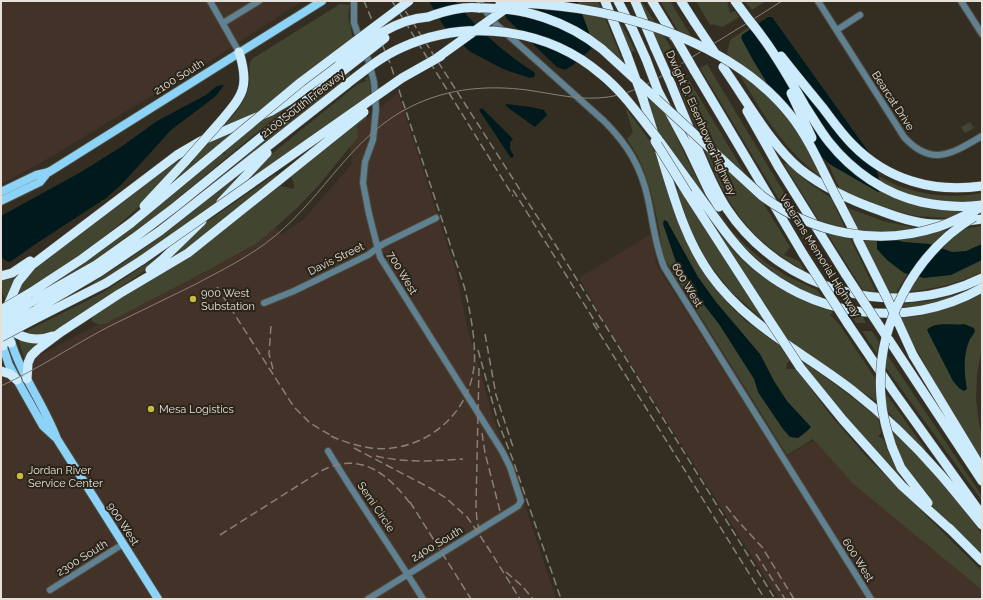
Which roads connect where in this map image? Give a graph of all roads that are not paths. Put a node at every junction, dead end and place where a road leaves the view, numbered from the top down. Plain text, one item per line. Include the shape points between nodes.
1 (210, 1) edge
2 (259, 1) edge
3 (322, 1) edge
4 (354, 1) edge
5 (409, 1) edge
6 (515, 1) edge
7 (618, 1) edge
8 (635, 1) edge
9 (652, 1) edge
10 (682, 1) edge
11 (735, 1) edge
12 (818, 1) edge
13 (961, 1) edge
14 (605, 2) edge
15 (475, 4) edge
16 (860, 15) dead end
17 (749, 20) junction
18 (223, 23) junction
19 (837, 30) junction
20 (981, 31) edge
21 (239, 52) junction
22 (441, 56) junction
23 (342, 67) junction
24 (723, 67) junction
25 (310, 112) junction
26 (982, 136) edge
27 (48, 172) junction
28 (982, 186) edge
29 (1, 192) edge
30 (691, 192) junction
31 (1, 201) edge
32 (839, 202) junction
33 (982, 206) edge
34 (982, 212) edge
35 (436, 218) dead end
36 (982, 219) edge
37 (130, 222) junction
38 (63, 240) junction
39 (756, 243) junction
40 (377, 249) junction
41 (1, 276) edge
42 (982, 278) edge
43 (982, 288) edge
44 (118, 294) junction
45 (264, 303) dead end
46 (1, 310) edge
47 (32, 311) junction
48 (3, 332) edge
49 (61, 332) junction
50 (1, 372) edge
51 (22, 380) junction
52 (328, 451) dead end
53 (982, 469) edge
54 (982, 481) edge
55 (518, 506) joint
56 (982, 515) edge
57 (982, 525) edge
58 (953, 532) junction
59 (123, 544) junction
60 (982, 561) edge
61 (407, 574) junction
62 (50, 590) dead end
63 (158, 599) edge
64 (368, 599) edge
65 (423, 599) edge
66 (871, 599) edge

1 - 18 street
2 - 18 street
3 - 21 main road, 2100 South
4 - 40 street, 700 West via 356,30 368,59 375,90 373,140 365,162 363,183
5 - 37 highway, bridge via 301,82
6 - 22 highway, bridge
7 - 39 highway, bridge via 658,91 710,193 739,232
8 - 39 highway, Dwight D. Eisenhower Highway, bridge via 717,192 734,220
9 - 56 highway, Veterans Memorial Highway, bridge via 803,254 894,392
10 - 24 highway, Veterans Memorial Highway, bridge
11 - 17 highway
12 - 19 street, Bearcat Drive
13 - 20 street
14 - 57 highway, bridge via 627,55 686,230 701,259 719,285 756,323 840,381 890,422 935,468
15 - 23 highway, 2100 South Freeway, bridge via 428,17 402,28
15 - 32 highway, bridge via 551,4 591,10 647,24 707,50 740,70 783,106 807,138
15 - 33 highway, bridge via 532,13 564,25 586,38 602,49 758,193 783,210 812,224 853,235 899,235 936,228
15 - 66 street, 600 West via 604,120 628,149 640,170 657,248 666,272
16 - 19 street
17 - 28 highway, bridge via 766,34 851,144 867,158 895,175 922,185 936,188
17 - 32 highway, bridge via 795,100
17 - 33 highway, bridge via 769,46 826,139 868,179 910,199 934,205
18 - 21 street
19 - 26 street, Bearcat Drive via 904,137 915,148 933,155 946,155
21 - 27 main road, 2100 South
21 - 37 highway, bridge via 244,69 244,88 237,102
22 - 44 highway, bridge via 374,104 192,250
22 - 47 highway, bridge via 384,91 106,283
23 - 38 highway via 272,111 201,141 183,152
23 - 47 highway, 2100 South Freeway via 176,207
24 - 36 highway via 781,150 800,169 826,186 856,203 916,221 944,224
24 - 54 highway, Veterans Memorial Highway, bridge via 762,139 846,274
25 - 30 highway, 2100 South Freeway, bridge via 380,60 418,41 451,33 481,31 522,35 579,58 613,84 637,112
25 - 44 highway via 162,260
25 - 47 highway, 2100 South Freeway via 160,231 98,273
27 - 29 main road, 2100 South
27 - 31 main road, 2100 South via 40,182
30 - 43 highway via 752,261 784,286 818,302 860,312 901,313 941,306
30 - 58 highway, bridge via 800,367 902,486
32 - 53 highway, bridge via 914,355
34 - 58 highway, bridge via 948,236 918,269 906,287 890,323 882,360 881,396 884,424 892,447 901,468
35 - 40 street, Davis Street
37 - 46 highway, bridge via 82,259
38 - 41 highway via 12,273
38 - 48 highway via 22,276 8,304
39 - 42 highway, Dwight D. Eisenhower Highway via 778,261 806,278 836,290 862,296 924,296
40 - 45 street, Davis Street via 368,256
40 - 55 street, 700 West via 502,451 521,501
44 - 49 highway
46 - 48 main road, 900 West
47 - 48 highway, bridge
47 - 48 highway, 2100 South Freeway, bridge
48 - 49 highway via 37,339
48 - 51 main road, 900 West via 10,365
49 - 51 highway via 31,356
50 - 51 highway
51 - 59 main road, 900 West via 43,426 58,439
52 - 61 street, Semi Circle
55 - 61 street, 2400 South
58 - 60 highway
59 - 62 street, 2300 South
59 - 63 main road, 900 West
61 - 64 street, 2400 South
61 - 65 street, Semi Circle

